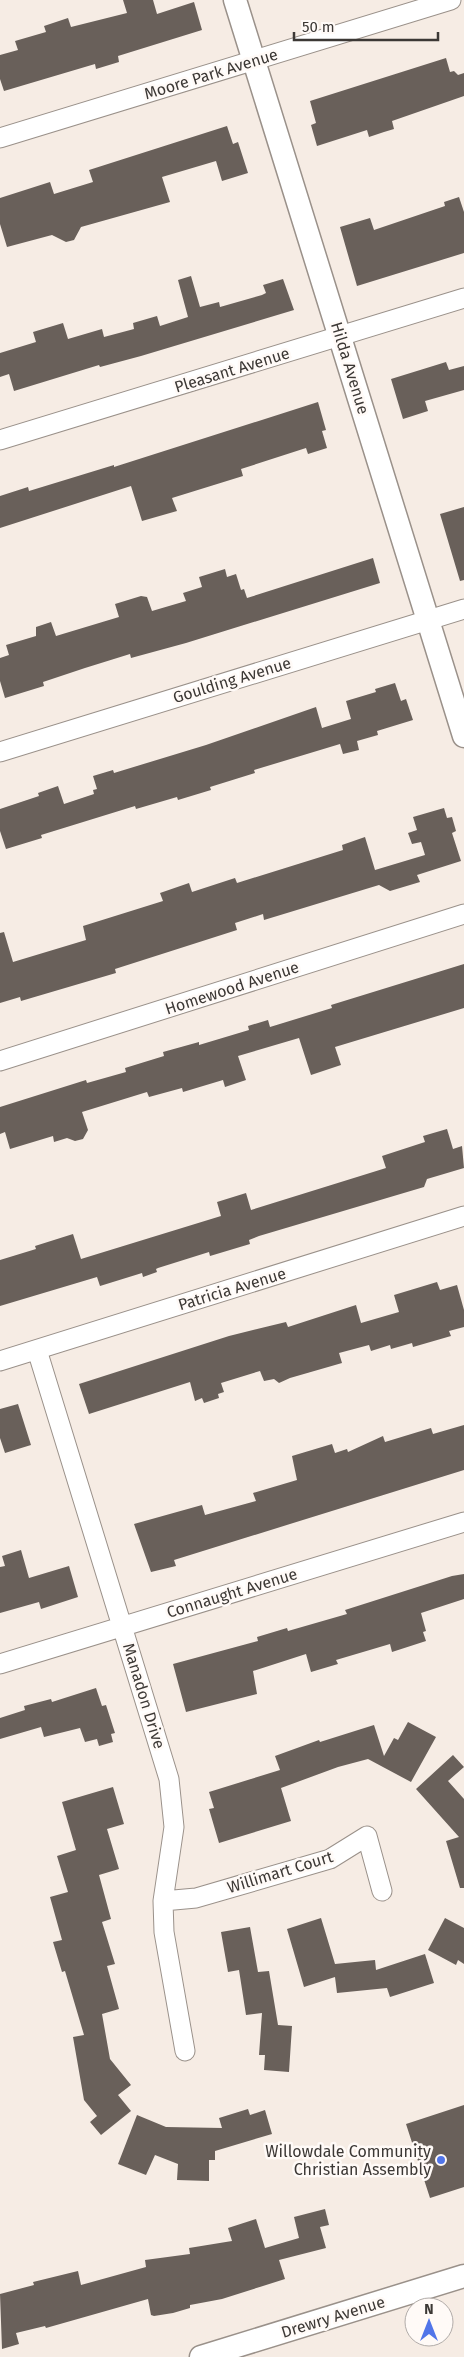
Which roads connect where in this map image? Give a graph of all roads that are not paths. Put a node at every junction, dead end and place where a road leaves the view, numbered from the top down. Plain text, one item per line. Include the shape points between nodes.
1 (235, 0) edge
2 (451, 0) edge
3 (253, 61) junction
4 (0, 138) edge
5 (464, 298) edge
6 (341, 336) junction
7 (0, 440) edge
8 (464, 609) edge
9 (429, 620) junction
10 (464, 736) edge
11 (0, 752) edge
12 (464, 914) edge
13 (0, 1061) edge
14 (464, 1216) edge
15 (37, 1350) junction
16 (0, 1361) edge
17 (464, 1522) edge
18 (122, 1626) junction
19 (0, 1664) edge
20 (382, 1891) dead end
21 (163, 1901) junction
22 (185, 2051) dead end
23 (464, 2276) edge
24 (201, 2357) edge

1 - 3 street, Hilda Avenue
2 - 3 street, Moore Park Avenue
3 - 4 street, Moore Park Avenue
3 - 6 street, Hilda Avenue
5 - 6 street, Pleasant Avenue
6 - 7 street, Pleasant Avenue
6 - 9 street, Hilda Avenue
8 - 9 street, Goulding Avenue
9 - 10 street, Hilda Avenue
9 - 11 street, Goulding Avenue
12 - 13 street, Homewood Avenue
14 - 15 street, Patricia Avenue
15 - 16 street, Patricia Avenue
15 - 18 street, Manadon Drive
17 - 18 street, Connaught Avenue
18 - 19 street, Connaught Avenue
18 - 21 street, Manadon Drive via 172,1796 172,1846
20 - 21 street, Willimart Court via 367,1836 330,1860 196,1898
21 - 22 street, Manadon Drive via 168,1965
23 - 24 street, Drewry Avenue

